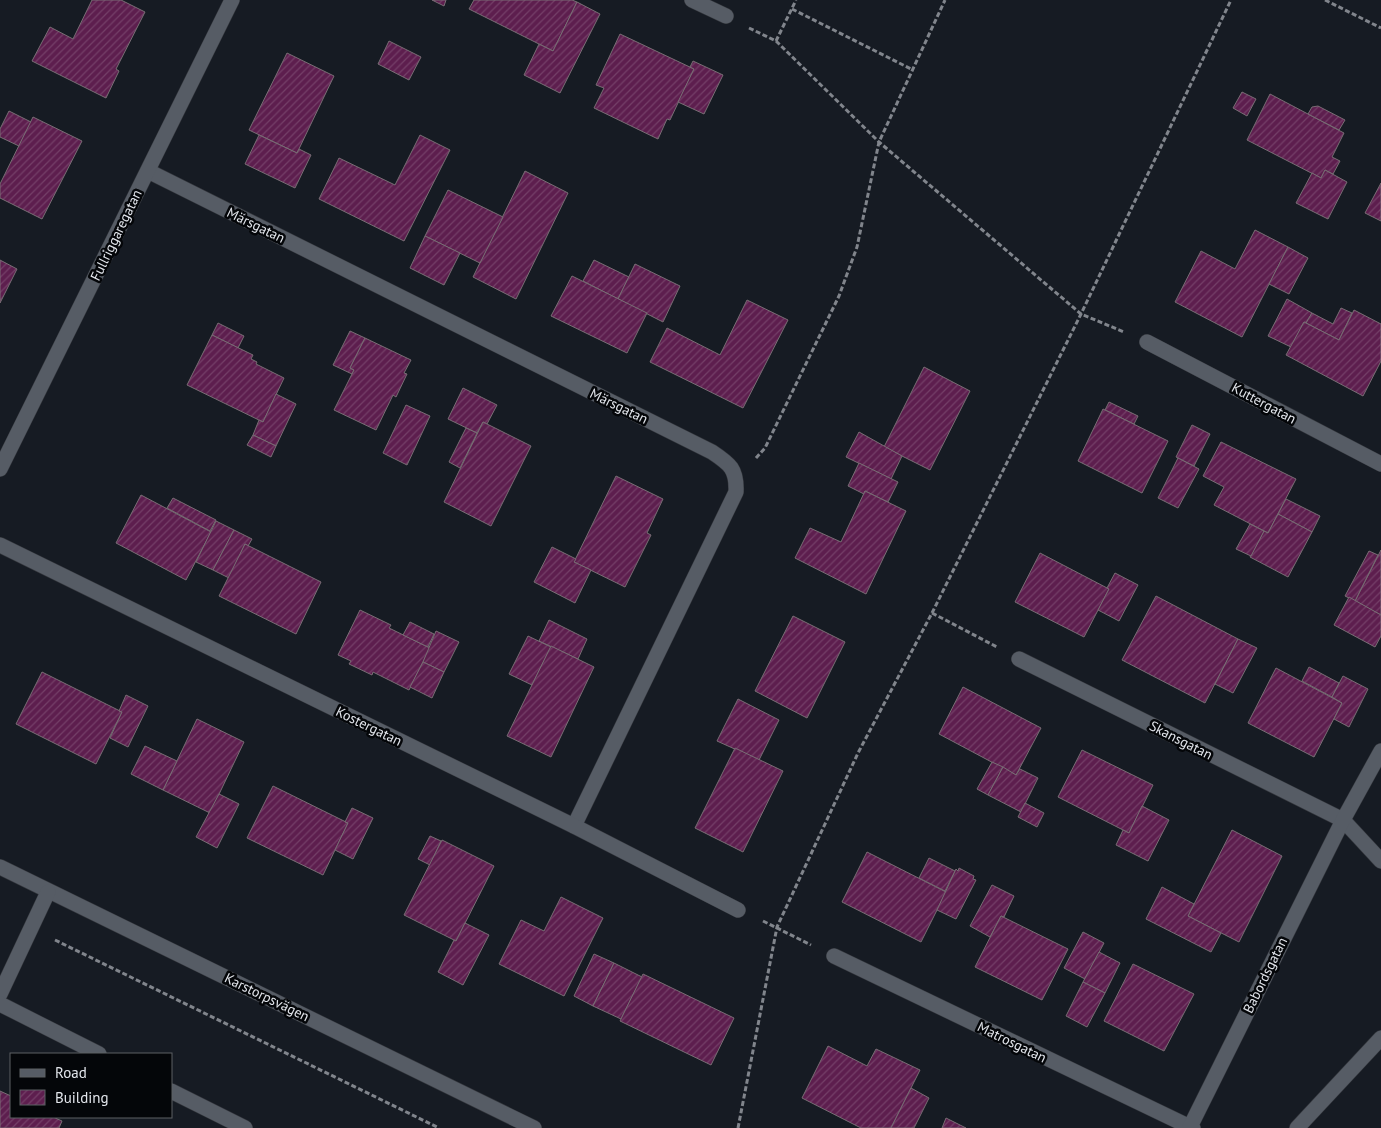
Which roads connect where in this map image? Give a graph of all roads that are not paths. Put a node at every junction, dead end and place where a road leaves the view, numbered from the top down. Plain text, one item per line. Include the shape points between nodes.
1 (232, 0) edge
2 (692, 0) edge
3 (726, 16) dead end
4 (148, 171) junction
5 (1147, 342) road end
6 (1381, 464) edge
7 (0, 469) edge
8 (0, 545) edge
9 (1019, 659) road end
10 (1381, 751) edge
11 (1342, 820) junction
12 (574, 826) junction
13 (1381, 861) edge
14 (0, 867) edge
15 (48, 892) junction
16 (738, 910) road end
17 (834, 956) road end
18 (0, 994) edge
19 (0, 1004) edge
20 (1381, 1038) edge
21 (97, 1053) edge
22 (172, 1092) edge
23 (1192, 1127) edge
24 (245, 1128) edge
25 (534, 1128) edge
26 (1297, 1128) edge

1 - 4 street, Fullriggaregatan
2 - 3 street
4 - 7 street, Fullriggaregatan
4 - 12 street, Märsgatan via 712,452 726,462 737,477 736,492
5 - 6 street, Kuttergatan
8 - 12 street, Kostergatan
9 - 11 street, Skansgatan
10 - 11 street, Babordsgatan
11 - 13 street
11 - 23 street, Babordsgatan
12 - 16 street, Kostergatan
14 - 15 street, Karstorpsvägen
15 - 18 street
15 - 25 street, Karstorpsvägen
17 - 23 street, Matrosgatan
19 - 21 street
20 - 26 street
22 - 24 street

